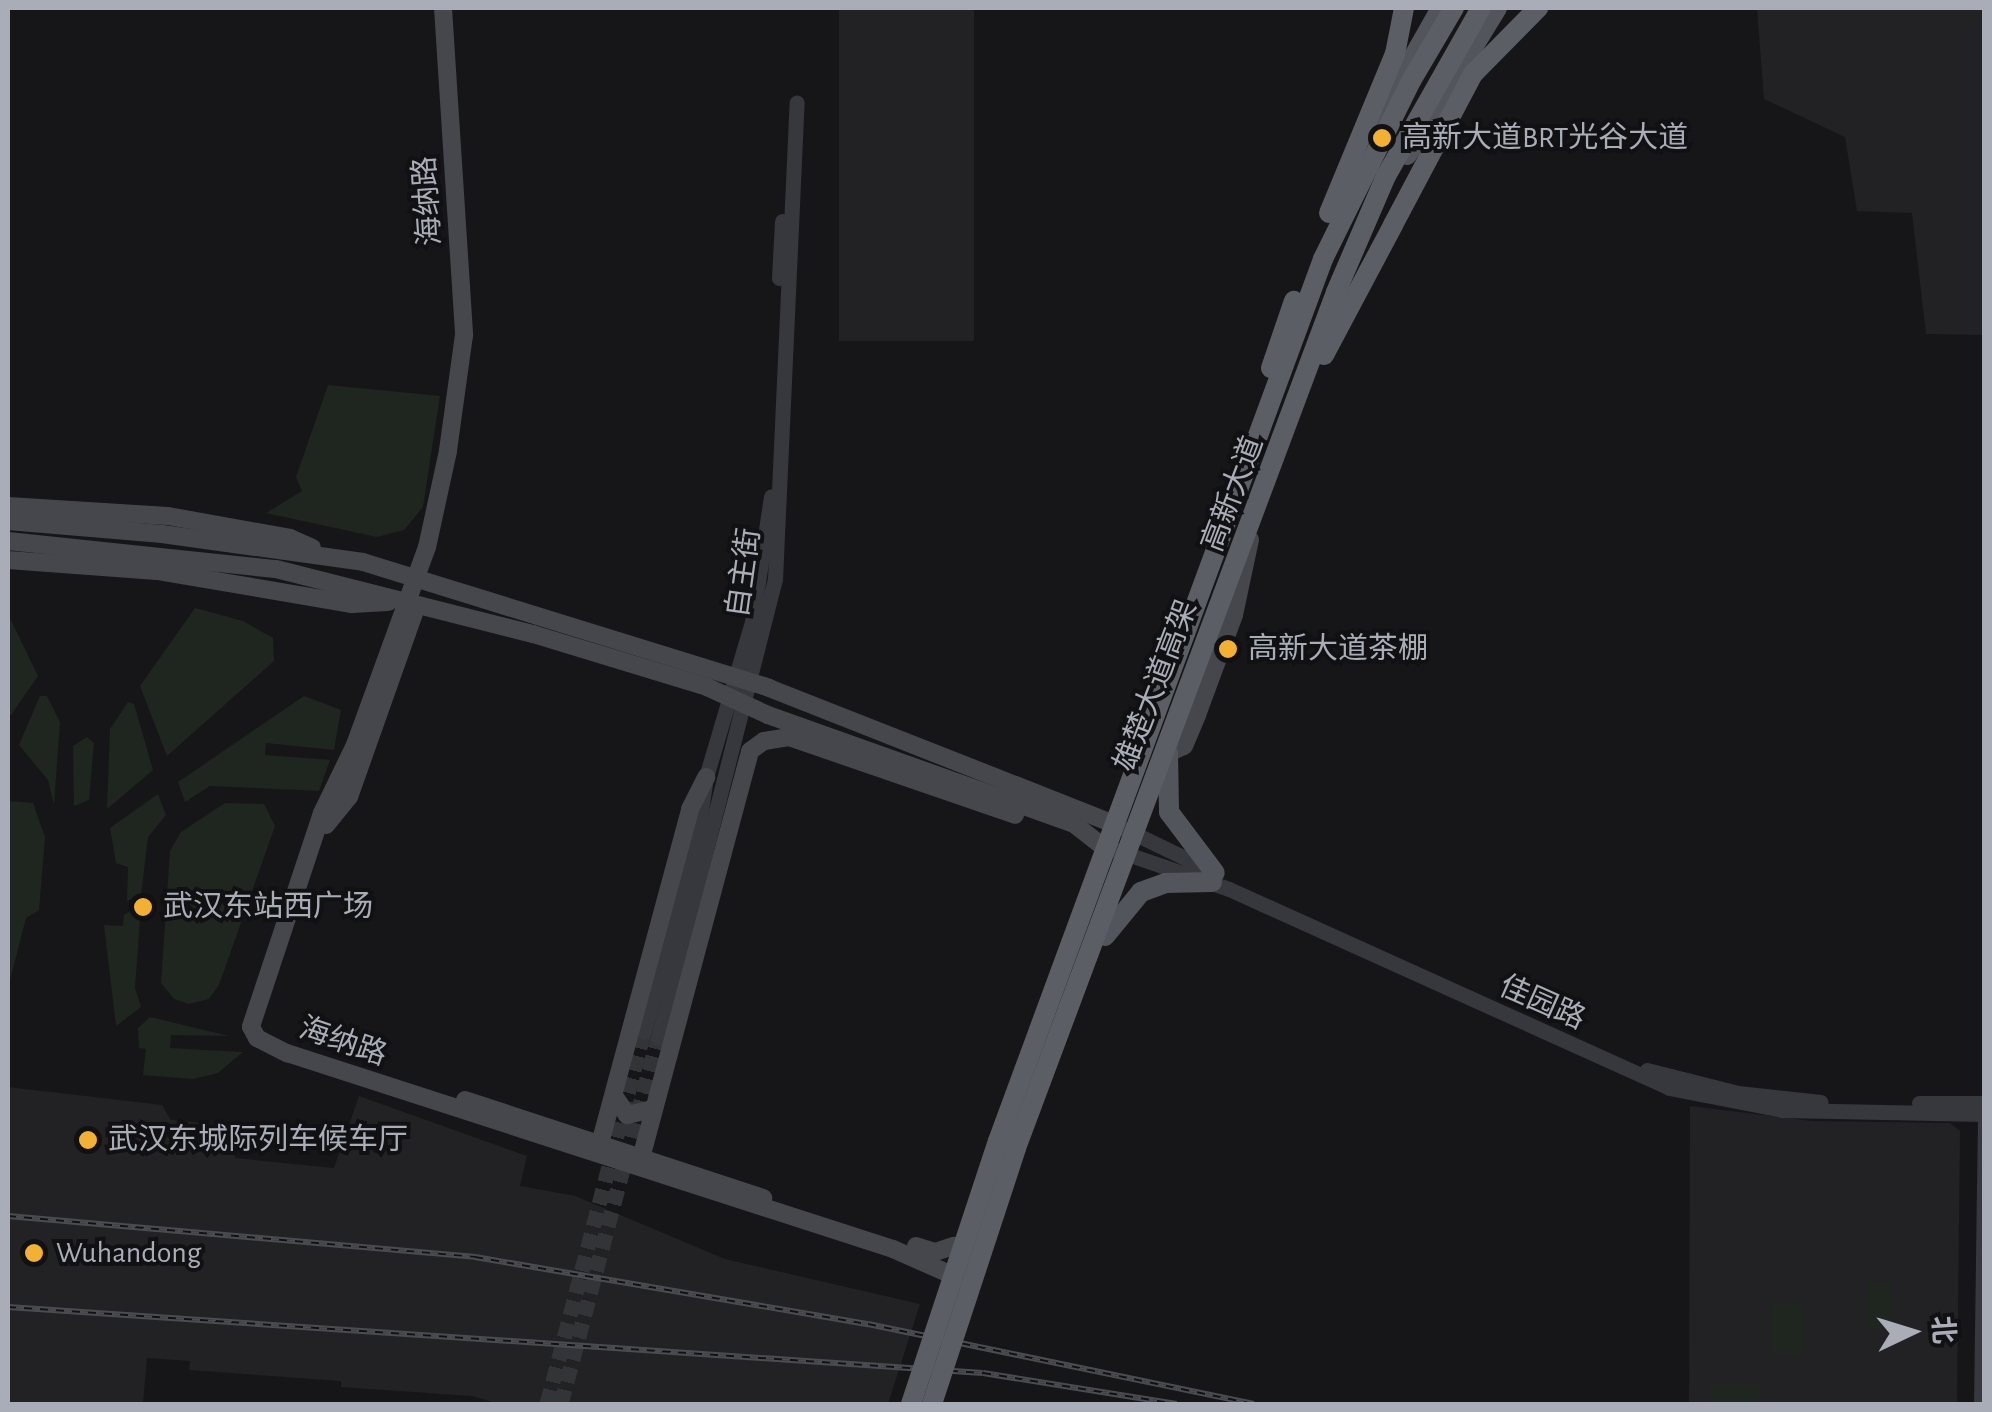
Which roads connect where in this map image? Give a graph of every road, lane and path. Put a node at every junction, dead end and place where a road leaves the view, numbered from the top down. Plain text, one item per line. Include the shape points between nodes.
1 (443, 8) edge
2 (1404, 8) edge
3 (1441, 8) edge
4 (1453, 8) edge
5 (1481, 8) edge
6 (1497, 8) edge
7 (1538, 8) edge
8 (792, 103) dead end
9 (1242, 481) junction
10 (8, 506) edge
11 (8, 521) edge
12 (1251, 521) junction
13 (8, 541) edge
14 (326, 554) junction
15 (8, 560) edge
16 (420, 582) junction
17 (412, 603) junction
18 (744, 680) junction
19 (738, 701) junction
20 (1168, 754) junction
21 (706, 778) junction
22 (736, 784) junction
23 (1109, 822) junction
24 (710, 838) junction
25 (1100, 845) junction
26 (1135, 845) junction
27 (1213, 878) junction
28 (1105, 936) junction
29 (1026, 1049) junction
30 (1055, 1058) junction
31 (614, 1097) junction
32 (1984, 1103) edge
33 (650, 1110) junction
34 (1984, 1114) edge
35 (599, 1147) junction
36 (640, 1161) junction
37 (954, 1246) junction
38 (946, 1272) junction
39 (938, 1295) dead end
40 (970, 1304) dead end
41 (911, 1404) edge
42 (932, 1404) edge
43 (1980, 1404) edge

1 - 16 main road, 海纳路 via 464,334 450,485
2 - 9 highway, bridge via 1395,54 1279,338
3 - 23 main road, 高新大道 via 1399,73 1335,216
4 - 9 highway, 雄楚大道高架, bridge via 1342,212
5 - 12 highway, 雄楚大道高架, bridge via 1359,233
6 - 12 main road, 高新大道 via 1384,198
7 - 12 highway, bridge via 1486,56 1456,106 1318,368
8 - 18 street, 自主街 via 778,556
9 - 41 highway, 雄楚大道高架, bridge via 998,1141
10 - 14 main road via 227,525 290,538
11 - 14 main road
12 - 20 main road, 高新大道
12 - 42 highway, 雄楚大道高架, bridge via 1016,1148
13 - 17 main road via 276,569
14 - 16 main road
15 - 17 main road via 157,570 352,604
16 - 17 main road, 海纳路
16 - 18 main road
17 - 19 main road
17 - 35 main road, 海纳路 via 322,813 251,1027 257,1038 288,1054
18 - 19 street, 自主街
18 - 23 main road via 1044,791
19 - 21 street, 自主街
19 - 24 street, 自主街
19 - 25 main road via 1074,824
20 - 26 main road, 高新大道
20 - 27 main road via 1170,812
21 - 24 street, 自主街 via 651,1035
21 - 31 main road via 690,809
22 - 24 street
22 - 25 main road via 750,751 764,740 789,737
22 - 33 main road
23 - 25 main road, 高新大道
23 - 26 street, 佳园路
25 - 26 street, 佳园路
25 - 29 main road, 高新大道
26 - 27 street, 佳园路
26 - 28 main road, 高新大道
27 - 28 main road via 1141,892
27 - 32 street, 佳园路 via 1654,1073 1819,1102
27 - 34 street, 佳园路 via 1669,1088 1782,1110
28 - 30 main road, 高新大道
29 - 30 main road via 1048,1035
29 - 37 main road, 高新大道
30 - 40 main road, 高新大道
31 - 33 main road via 627,1115
31 - 35 main road
33 - 36 main road
34 - 43 street
35 - 36 main road, 海纳路
36 - 37 main road, 海纳路 via 935,1252
36 - 38 main road, 海纳路
37 - 38 main road, 高新大道
38 - 39 main road, 高新大道

